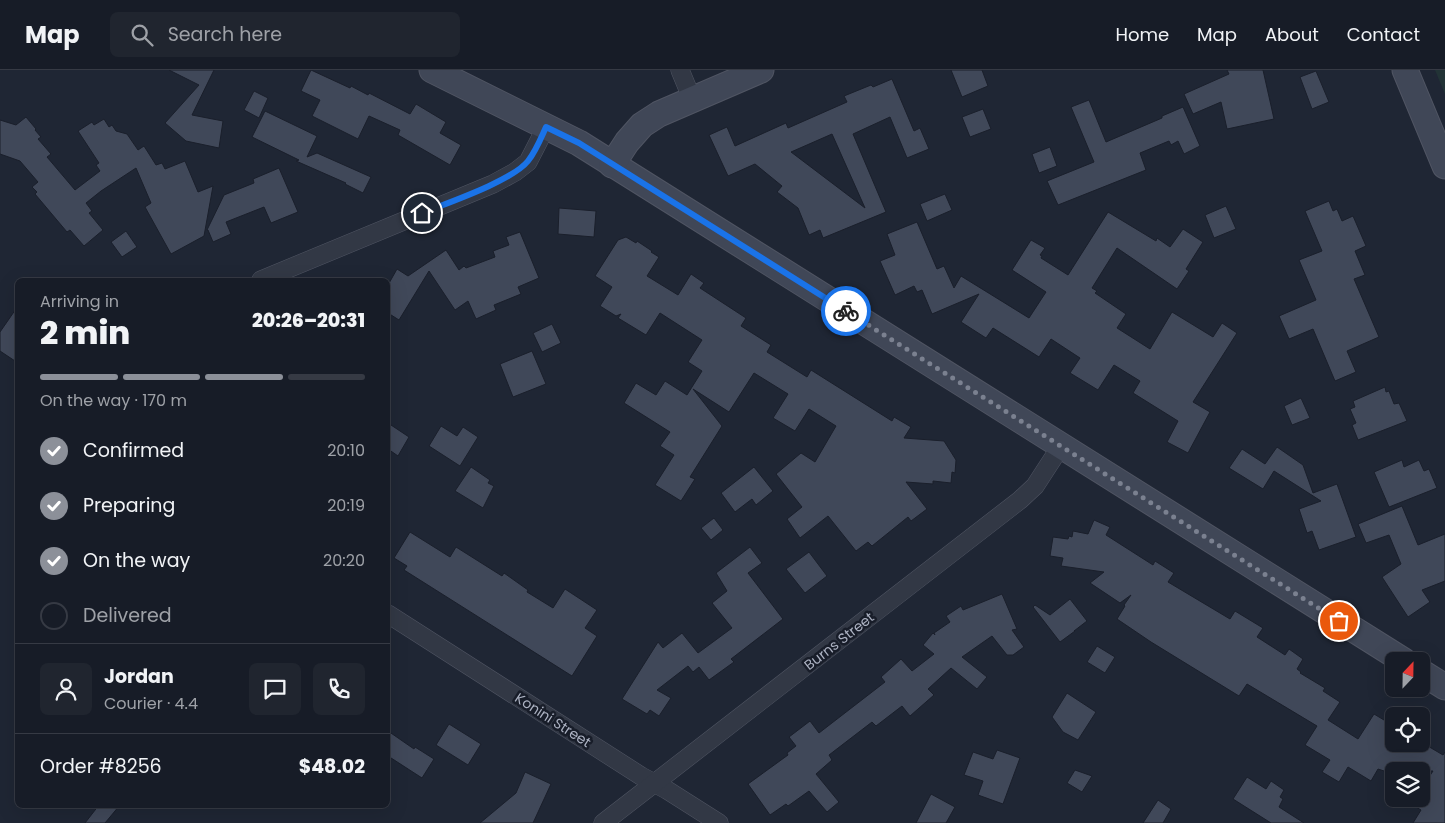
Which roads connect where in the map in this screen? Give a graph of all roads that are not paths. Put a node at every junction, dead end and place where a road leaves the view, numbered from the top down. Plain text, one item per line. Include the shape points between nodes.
1 (432, 70) edge
2 (680, 70) edge
3 (760, 70) edge
4 (1405, 70) edge
5 (692, 99) junction
6 (546, 127) junction
7 (612, 165) junction
8 (1445, 166) edge
9 (266, 278) edge
10 (1062, 446) junction
11 (390, 615) edge
12 (1390, 652) edge
13 (1430, 678) edge
14 (1445, 687) edge
15 (654, 783) junction
16 (603, 823) edge
17 (719, 823) edge

1 - 6 main road
2 - 5 street
3 - 5 main road
4 - 8 main road
5 - 7 main road via 642,126
6 - 7 main road via 579,143
6 - 9 street via 528,162 493,184
7 - 10 main road
10 - 12 main road
10 - 15 street, Burns Street via 1035,486 1020,500
11 - 15 street, Konini Street
13 - 14 main road
15 - 16 street, Burns Street
15 - 17 street, Konini Street

